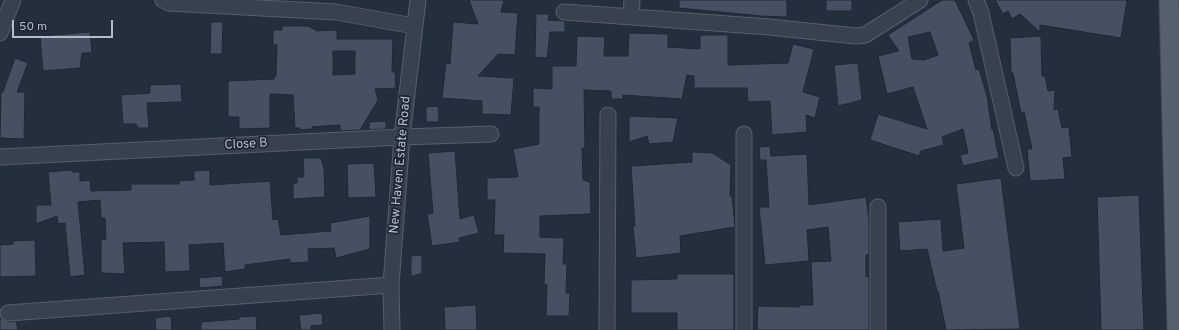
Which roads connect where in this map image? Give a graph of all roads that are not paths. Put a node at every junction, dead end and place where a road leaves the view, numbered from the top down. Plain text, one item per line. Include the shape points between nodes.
1 (13, 0) edge
2 (163, 0) edge
3 (418, 0) edge
4 (632, 0) edge
5 (920, 0) edge
6 (976, 0) edge
7 (1169, 0) edge
8 (564, 12) dead end
9 (631, 17) junction
10 (414, 26) junction
11 (0, 33) edge
12 (608, 115) dead end
13 (491, 134) dead end
14 (744, 134) dead end
15 (402, 137) junction
16 (0, 157) edge
17 (1016, 168) dead end
18 (878, 207) dead end
19 (392, 285) junction
20 (1176, 289) junction
21 (8, 313) dead end
22 (392, 330) edge
23 (607, 330) edge
24 (744, 330) edge
25 (878, 330) edge
26 (1170, 330) edge
27 (1176, 330) edge

1 - 11 street
2 - 10 street via 169,3 336,12
3 - 10 street, New Haven Estate Road
4 - 9 street
5 - 9 street via 866,35 856,36
6 - 17 street
7 - 20 main road
8 - 9 street
10 - 15 street, New Haven Estate Road
12 - 23 street
13 - 15 street, Close B
14 - 24 street
15 - 16 street, Close B
15 - 19 street, New Haven Estate Road
18 - 25 street
19 - 21 street
19 - 22 street, New Haven Estate Road
20 - 26 main road
20 - 27 main road

